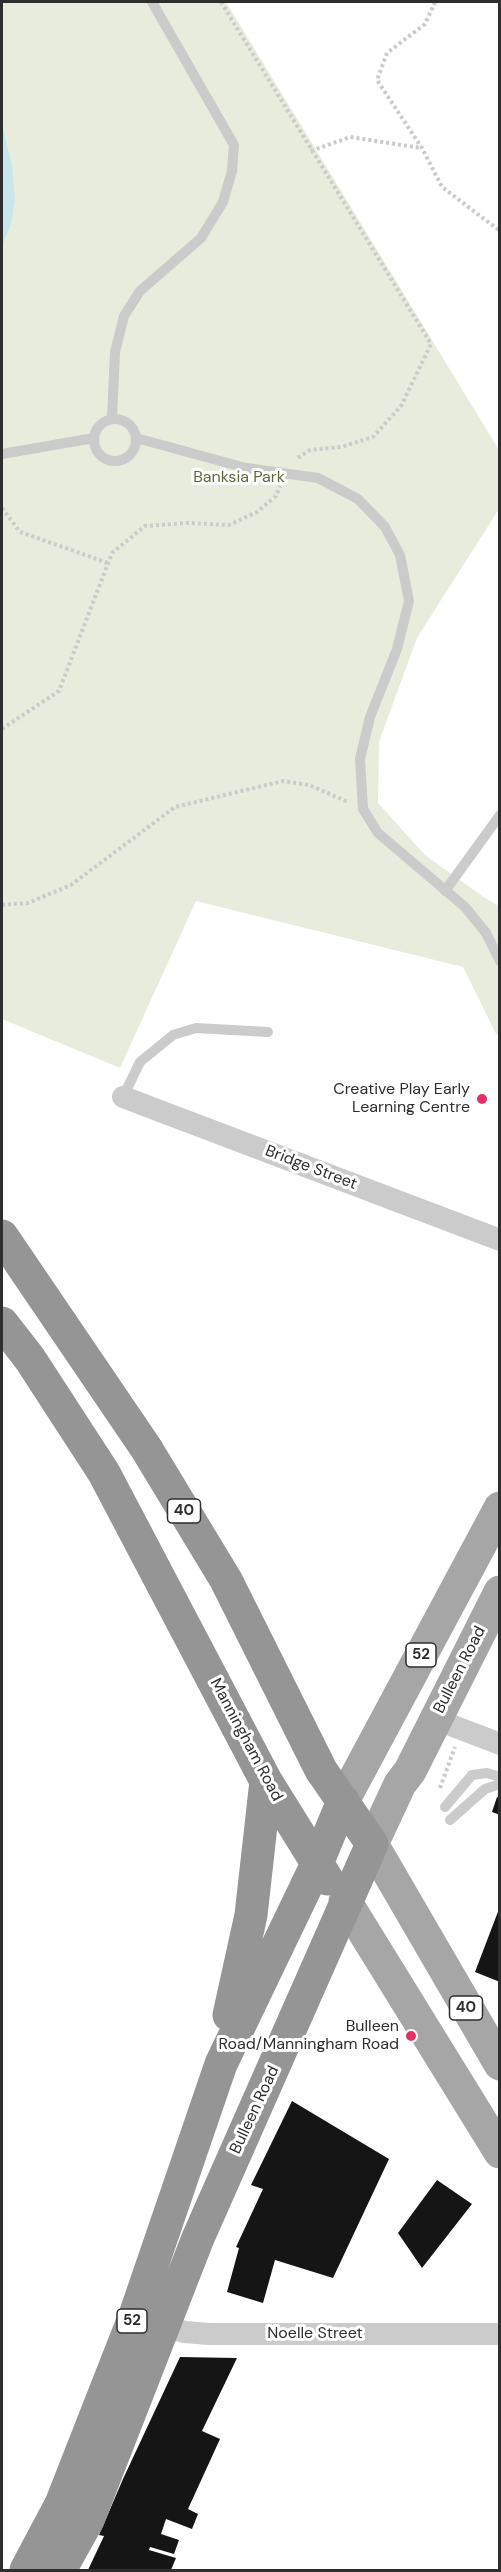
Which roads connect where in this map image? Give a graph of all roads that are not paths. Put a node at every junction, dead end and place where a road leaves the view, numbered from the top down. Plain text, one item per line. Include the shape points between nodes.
1 (152, 2) edge
2 (112, 419) junction
3 (94, 438) junction
4 (136, 438) junction
5 (2, 454) edge
6 (500, 815) edge
7 (445, 891) junction
8 (500, 961) edge
9 (268, 1032) dead end
10 (123, 1097) joint
11 (2, 1236) edge
12 (500, 1240) edge
13 (2, 1323) edge
14 (500, 1508) edge
15 (500, 1593) edge
16 (448, 1724) junction
17 (500, 1744) edge
18 (500, 1777) edge
19 (266, 1781) junction
20 (500, 1784) edge
21 (343, 1801) junction
22 (445, 1807) dead end
23 (450, 1820) dead end
24 (372, 1844) junction
25 (316, 1866) junction
26 (345, 1901) junction
27 (221, 2064) junction
28 (500, 2064) edge
29 (500, 2152) edge
30 (134, 2318) junction
31 (164, 2328) junction
32 (500, 2334) edge
33 (26, 2571) edge
34 (60, 2571) edge

1 - 2 lane via 234,145 232,171 223,202 201,238 140,291 124,316 115,352
2 - 3 lane via 100,425
2 - 4 lane via 131,426
3 - 4 lane via 102,457 115,461 133,452
3 - 5 lane
4 - 7 lane via 246,468 318,478 358,499 385,527 400,555 409,601 397,650 370,717 360,759 363,809 378,833
6 - 7 lane
7 - 8 lane via 480,926
9 - 10 lane via 196,1028 173,1035 140,1062
10 - 12 street, Bridge Street
11 - 21 highway, 40 via 146,1448 226,1580 321,1770
13 - 19 highway, Manningham Road via 104,1473
14 - 21 main road, 52
15 - 16 main road, Bulleen Road / 52
16 - 17 street
16 - 24 main road, Bulleen Road / 52 via 400,1784
18 - 22 lane via 487,1773 472,1775
19 - 25 highway, Manningham Road
19 - 27 highway, 52 via 250,1915
20 - 23 lane via 485,1789
21 - 24 highway, 40
21 - 25 highway, 52
24 - 26 highway, Bulleen Road / 52
24 - 28 main road, 40
25 - 26 highway, Manningham Road
25 - 27 highway, 52
26 - 29 main road, Manningham Road
26 - 31 highway, Bulleen Road / 52 via 198,2238
27 - 30 highway, 52
30 - 31 street, Noelle Street
30 - 33 highway, 52 via 61,2504
31 - 32 street, Noelle Street via 239,2334
31 - 34 highway, Bulleen Road / 52 via 88,2520

